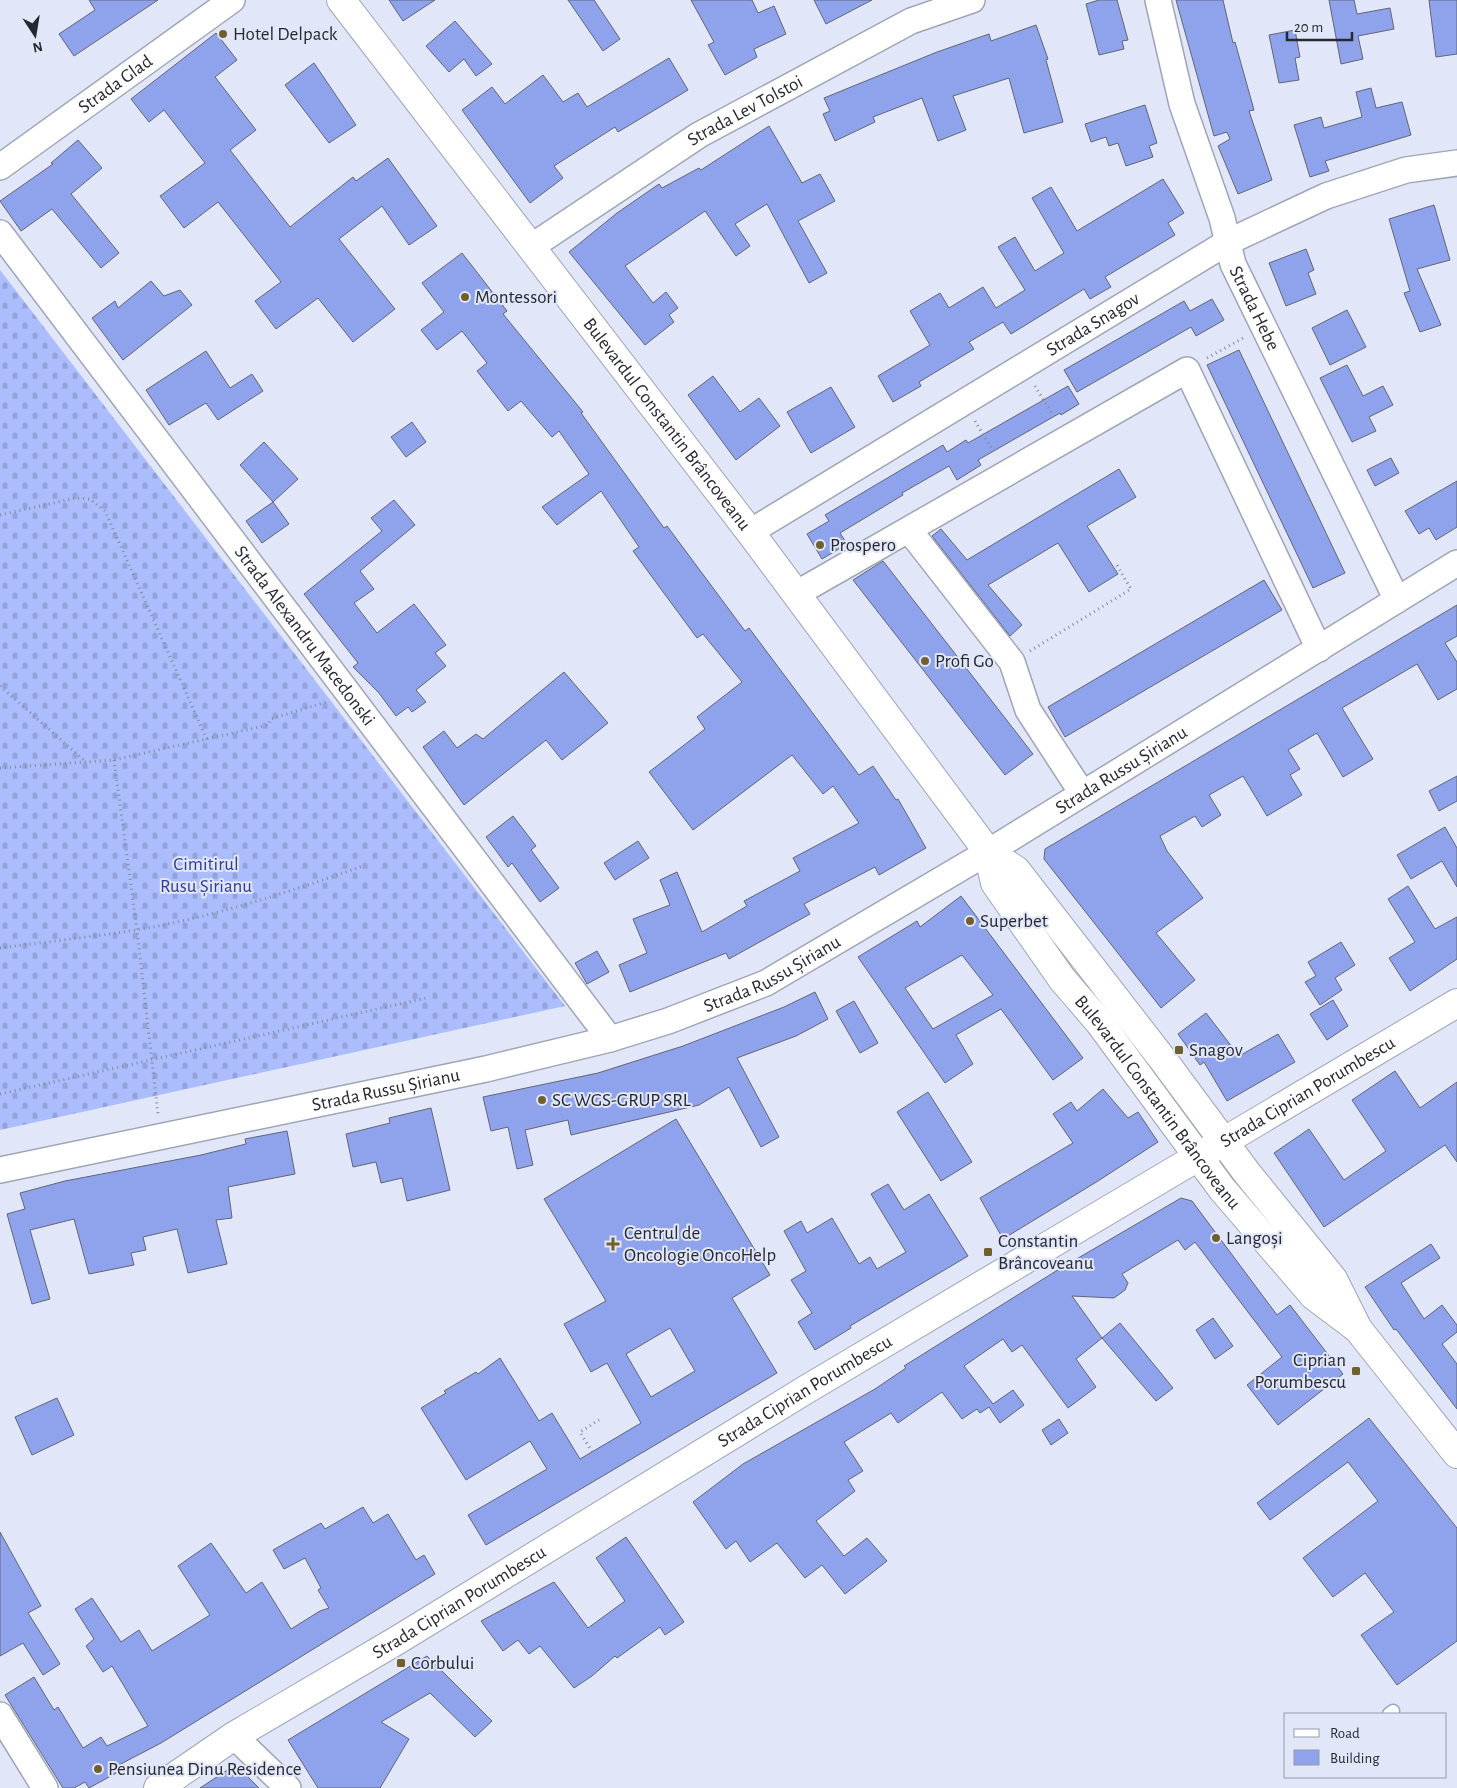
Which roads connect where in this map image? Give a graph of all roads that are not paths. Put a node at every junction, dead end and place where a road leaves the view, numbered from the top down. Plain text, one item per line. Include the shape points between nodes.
1 (232, 0) edge
2 (341, 0) edge
3 (972, 0) edge
4 (1158, 0) edge
5 (1457, 164) edge
6 (0, 167) edge
7 (0, 233) edge
8 (1228, 242) junction
9 (531, 247) junction
10 (909, 530) junction
11 (750, 532) junction
12 (1457, 564) edge
13 (796, 594) junction
14 (1396, 600) junction
15 (1319, 649) junction
16 (1082, 793) junction
17 (988, 852) junction
18 (1457, 1003) edge
19 (610, 1039) junction
20 (1224, 1141) junction
21 (1199, 1157) junction
22 (0, 1170) edge
23 (1358, 1329) junction
24 (1457, 1454) edge
25 (0, 1715) edge
26 (234, 1736) junction
27 (45, 1788) edge
28 (158, 1788) edge
29 (288, 1788) edge

1 - 6 street, Strada Glad
2 - 9 main road, Bulevardul Constantin Brâncoveanu
3 - 9 street, Strada Lev Tolstoi via 911,21 698,135
4 - 8 street, Strada Hebe via 1182,104
5 - 8 street, Strada Snagov via 1406,170 1326,196
7 - 19 street, Strada Alexandru Macedonski
8 - 11 street, Strada Snagov
8 - 14 street, Strada Hebe via 1233,264 1262,327
9 - 11 main road, Bulevardul Constantin Brâncoveanu
10 - 13 street
10 - 15 street via 1187,370
10 - 16 street via 1012,662 1028,710
11 - 13 main road, Bulevardul Constantin Brâncoveanu
12 - 14 street, Strada Russu Șirianu
13 - 17 main road, Bulevardul Constantin Brâncoveanu
14 - 15 street, Strada Russu Șirianu
15 - 16 street, Strada Russu Șirianu
16 - 17 street, Strada Russu Șirianu
17 - 19 street, Strada Russu Șirianu via 766,983 668,1021
17 - 20 main road, Bulevardul Constantin Brâncoveanu via 1016,870
17 - 21 main road, Bulevardul Constantin Brâncoveanu via 995,883 1062,979 1099,1022
18 - 20 main road, Strada Ciprian Porumbescu
19 - 22 street, Strada Russu Șirianu via 478,1070
20 - 21 main road, Strada Ciprian Porumbescu
20 - 23 main road, Bulevardul Constantin Brâncoveanu via 1333,1279
21 - 23 main road, Bulevardul Constantin Brâncoveanu via 1314,1296
21 - 26 main road, Strada Ciprian Porumbescu via 815,1384 396,1641
23 - 24 main road, Bulevardul Constantin Brâncoveanu
25 - 27 street
26 - 28 main road, Strada Ciprian Porumbescu
26 - 29 street

